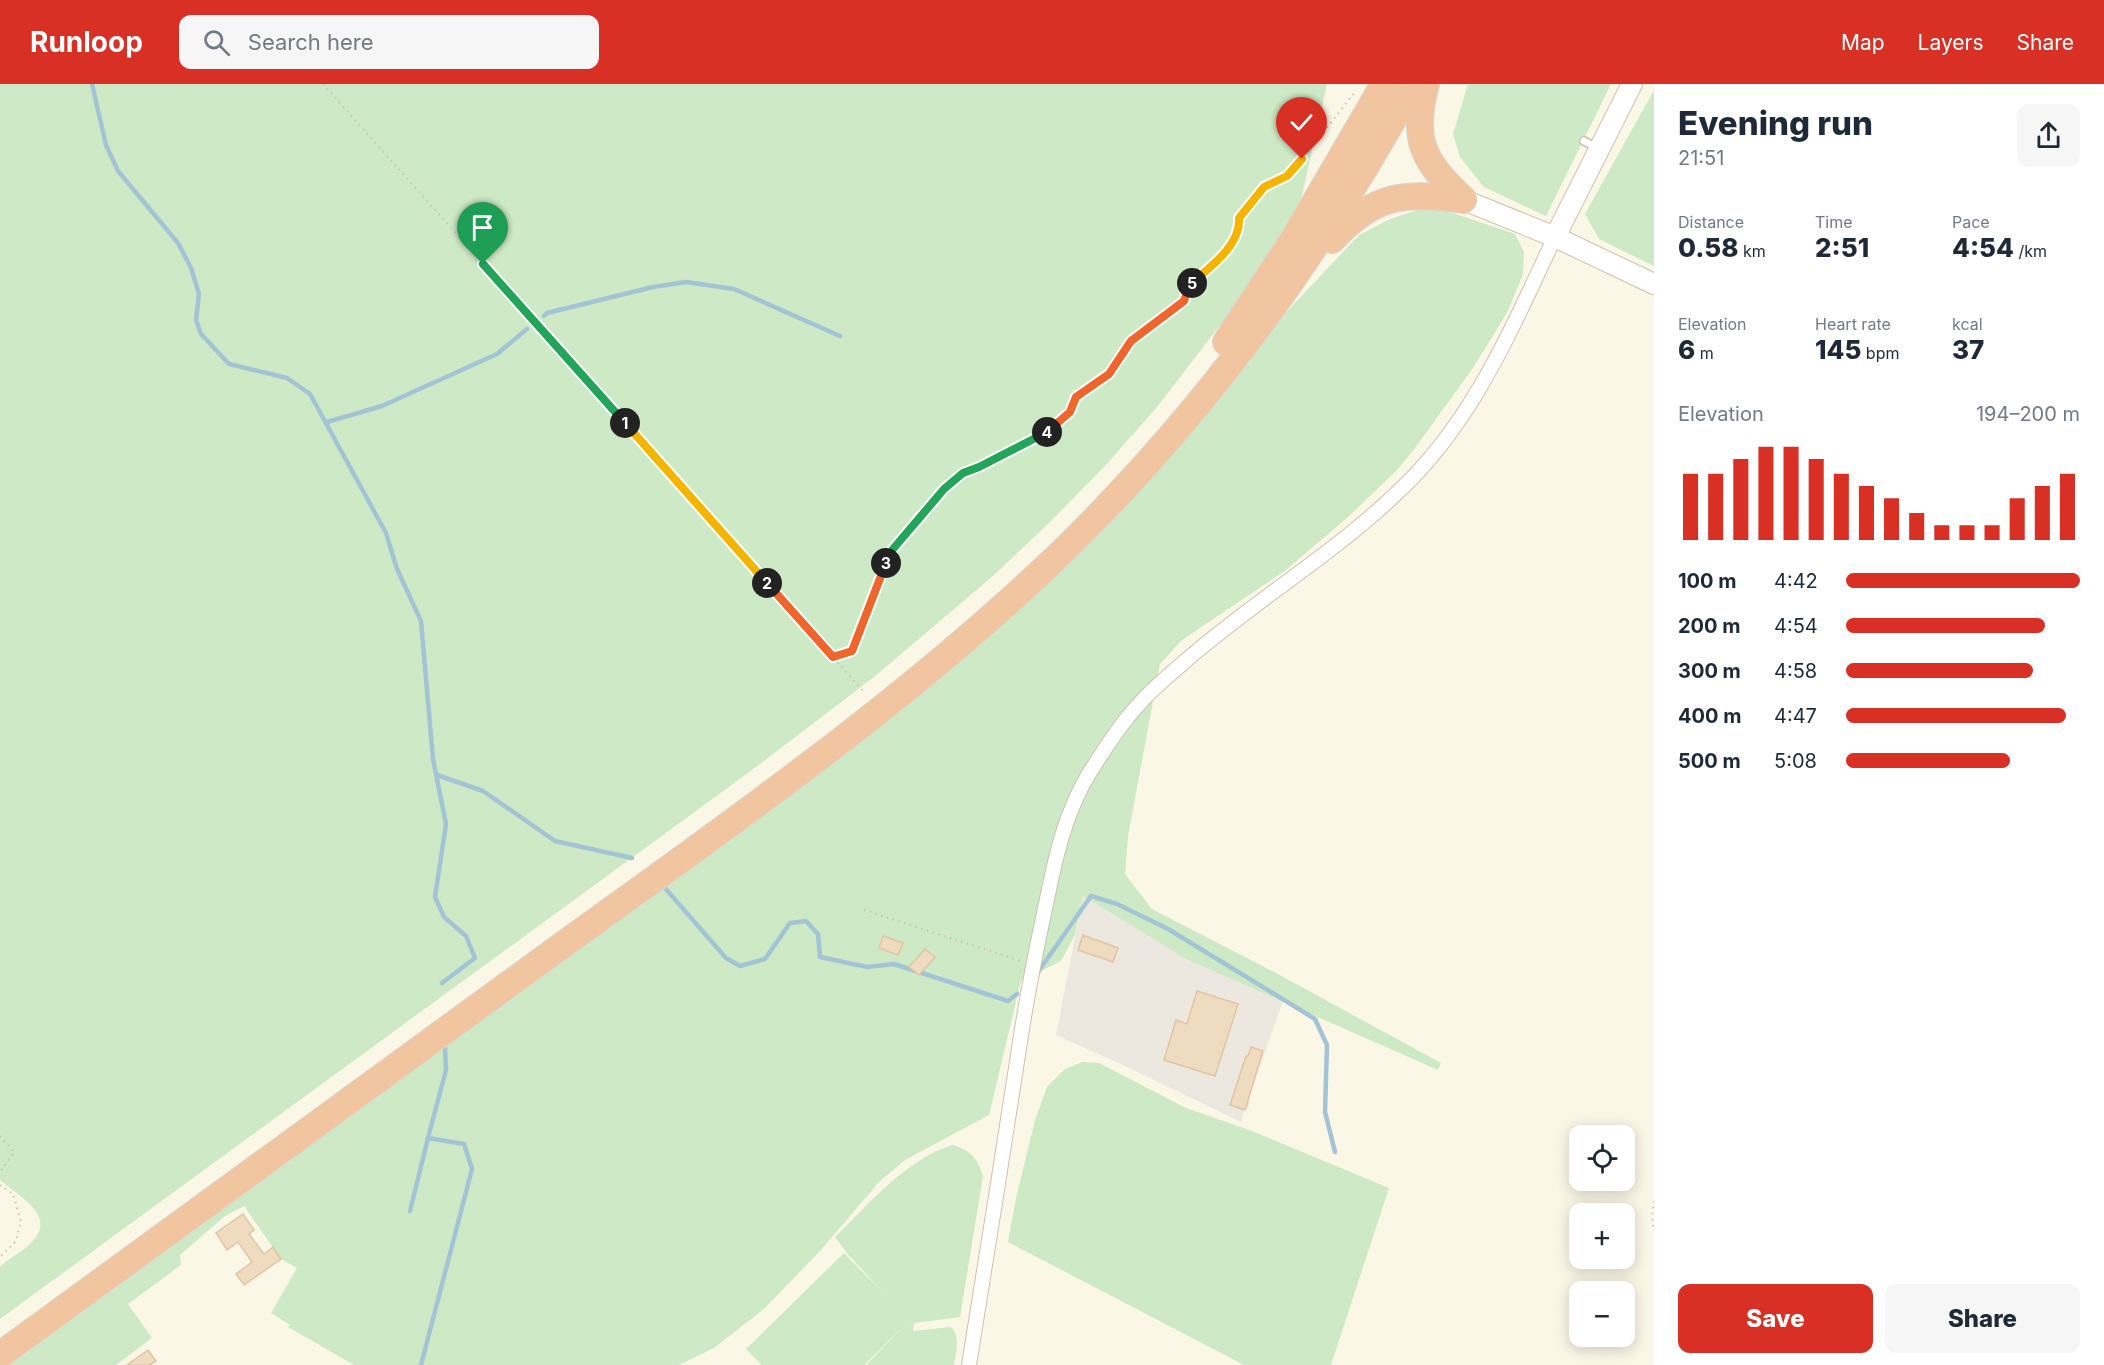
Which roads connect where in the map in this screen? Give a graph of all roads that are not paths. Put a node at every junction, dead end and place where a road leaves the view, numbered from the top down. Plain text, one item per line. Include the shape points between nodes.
1 (1384, 84) edge
2 (1413, 84) edge
3 (1426, 84) edge
4 (1632, 84) edge
5 (1464, 200) junction
6 (1555, 237) junction
7 (1654, 284) edge
8 (1284, 293) junction
9 (0, 1336) edge
10 (0, 1355) edge
11 (969, 1365) edge

1 - 9 highway via 1293,240 1217,353 1115,475 1003,586 814,742
2 - 8 highway via 1367,165
3 - 5 highway via 1419,120 1425,152 1441,178
4 - 6 main road via 1591,145
5 - 6 main road
5 - 8 highway via 1412,195 1363,211 1349,221
6 - 7 main road
6 - 11 street via 1485,381 1426,464 1377,512 1217,633 1170,674 1129,715 1088,775 1061,838 1032,965
8 - 10 highway via 1184,421 1126,485 1059,554 947,655 708,840

